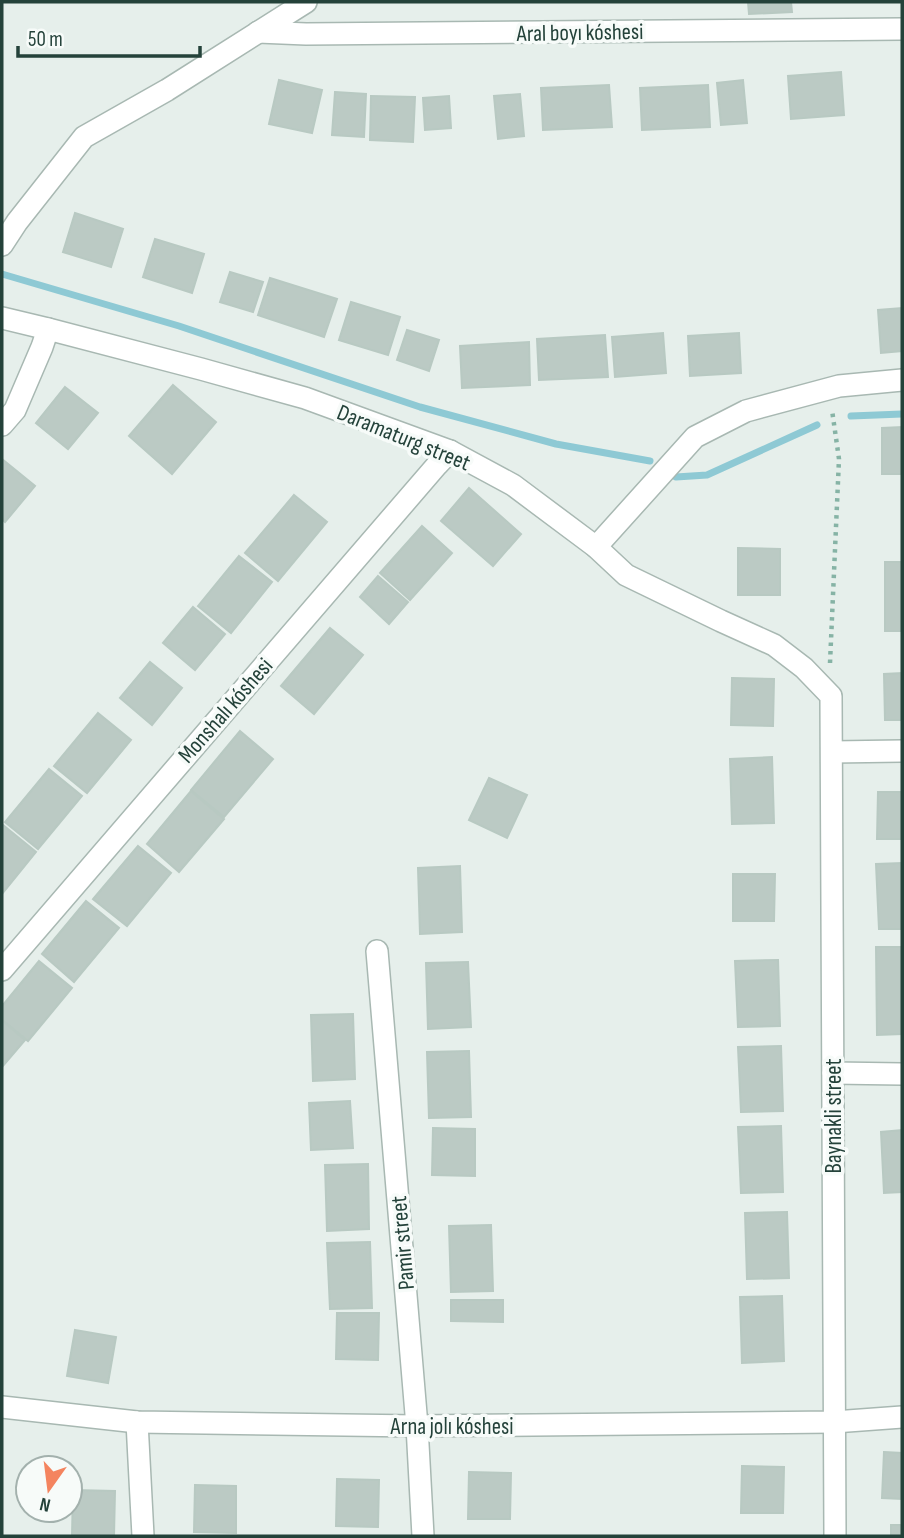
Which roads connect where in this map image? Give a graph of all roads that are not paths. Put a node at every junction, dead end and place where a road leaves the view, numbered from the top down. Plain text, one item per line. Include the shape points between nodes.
1 (306, 2) edge
2 (902, 29) edge
3 (258, 32) junction
4 (2, 245) edge
5 (2, 318) edge
6 (48, 328) junction
7 (902, 380) edge
8 (2, 425) edge
9 (450, 451) junction
10 (596, 547) junction
11 (831, 696) joint
12 (902, 751) edge
13 (832, 752) junction
14 (377, 951) dead end
15 (2, 970) edge
16 (833, 1073) junction
17 (902, 1073) edge
18 (2, 1407) edge
19 (902, 1417) edge
20 (137, 1422) junction
21 (834, 1422) junction
22 (417, 1426) junction
23 (143, 1536) edge
24 (423, 1536) edge
25 (835, 1536) edge

1 - 3 street
2 - 3 street, Aral boyı kóshesi
3 - 4 street via 84,136
5 - 6 street, Daramaturg street
6 - 8 street via 15,410
6 - 9 street, Daramaturg street via 305,398
7 - 10 street via 839,386 746,411 695,437
9 - 10 street, Daramaturg street via 513,485
9 - 15 street, Monshalı kóshesi
10 - 11 street, Daramaturg street via 626,576 774,645
11 - 13 street, Baynakli street
12 - 13 street
13 - 16 street, Baynakli street
14 - 22 street, Pamir street
16 - 17 street
16 - 21 street, Baynakli street
18 - 20 street, Arna jolı kóshesi
19 - 21 street, Arna jolı kóshesi
20 - 22 street, Arna jolı kóshesi
20 - 23 street
21 - 22 street, Arna jolı kóshesi
21 - 25 street, Baynakli street
22 - 24 street, Pamir street

